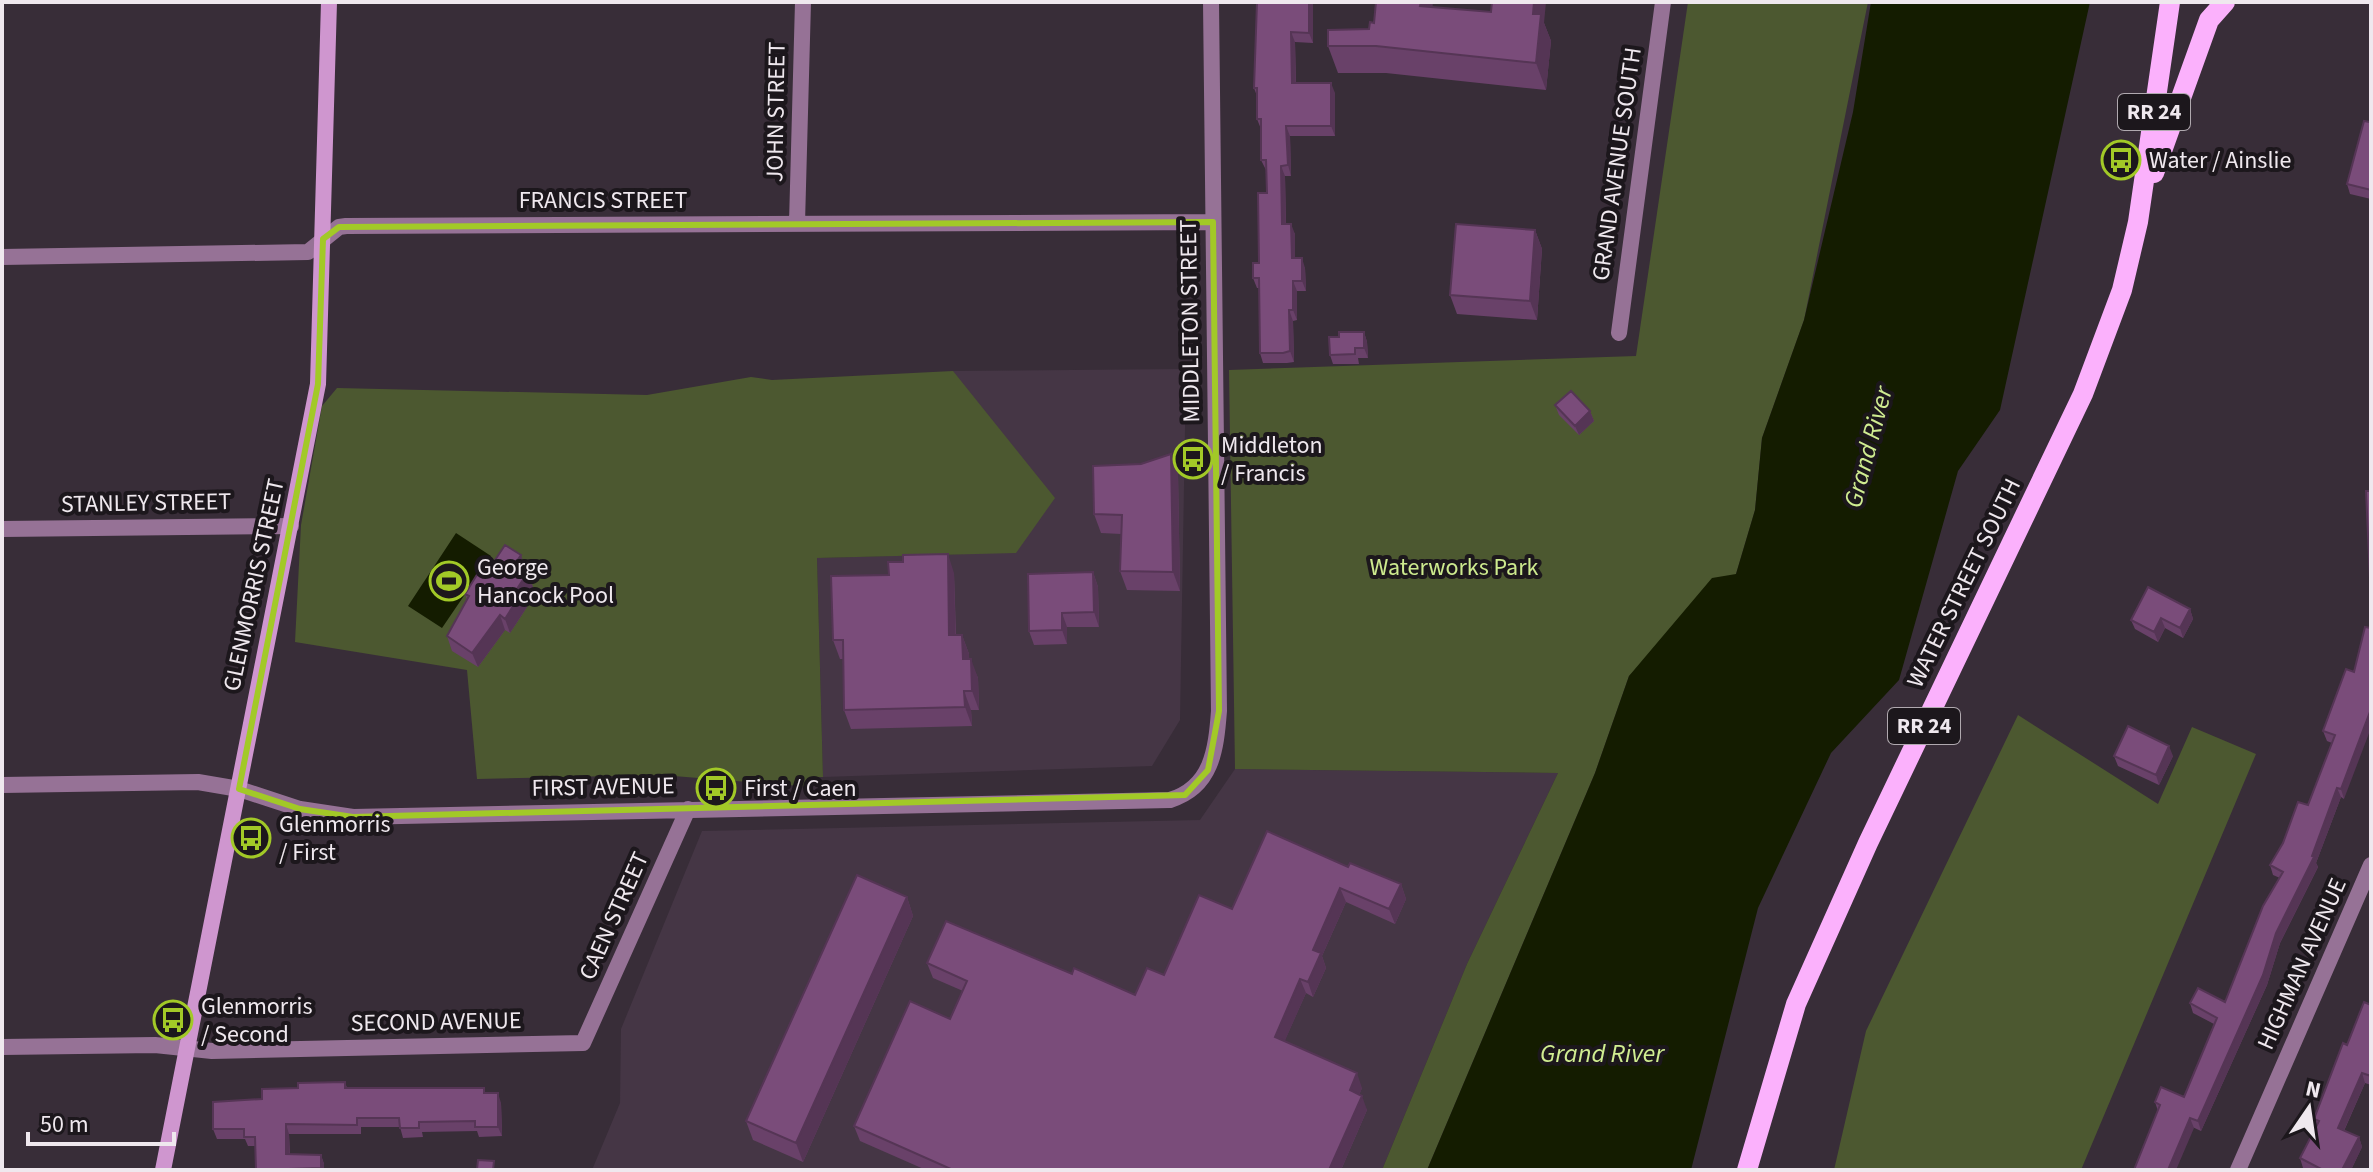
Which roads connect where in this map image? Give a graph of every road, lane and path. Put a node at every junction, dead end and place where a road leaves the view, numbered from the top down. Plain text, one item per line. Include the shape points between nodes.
1 (329, 2) edge
2 (803, 2) edge
3 (1211, 2) edge
4 (1663, 2) edge
5 (2170, 2) edge
6 (2225, 2) edge
7 (1213, 222) junction
8 (2138, 222) junction
9 (797, 223) junction
10 (323, 239) junction
11 (2, 257) edge
12 (1619, 333) dead end
13 (291, 526) junction
14 (2, 529) edge
15 (1202, 780) joint
16 (2, 785) edge
17 (239, 789) junction
18 (688, 809) junction
19 (2371, 865) edge
20 (2364, 904) edge
21 (583, 1043) joint
22 (2, 1047) edge
23 (187, 1048) junction
24 (163, 1170) edge
25 (1747, 1170) edge
26 (2238, 1170) edge

1 - 10 street, GLENMORRIS STREET
2 - 9 street, JOHN STREET
3 - 7 street, MIDDLETON STREET
4 - 12 street, GRAND AVENUE SOUTH
5 - 8 main road, WATER STREET SOUTH / RR 24
6 - 8 main road via 2209,20
7 - 9 street, FRANCIS STREET
7 - 15 street, MIDDLETON STREET via 1219,711 1213,756
8 - 25 main road, WATER STREET SOUTH / RR 24 via 2122,290 2083,394 1796,1004
9 - 10 street, FRANCIS STREET via 346,226
10 - 11 street, FRANCIS STREET via 308,252
10 - 13 street, GLENMORRIS STREET via 318,384
13 - 14 street, STANLEY STREET
13 - 17 street, GLENMORRIS STREET
15 - 18 street, FIRST AVENUE via 1170,800
16 - 17 street, FIRST AVENUE via 198,782
17 - 18 street, FIRST AVENUE via 300,809 353,817
17 - 23 street, GLENMORRIS STREET
18 - 21 street, CAEN STREET
19 - 20 street, HIGHMAN AVENUE
20 - 26 street, HIGHMAN AVENUE
21 - 23 street, SECOND AVENUE
22 - 23 street, SECOND AVENUE
23 - 24 street, GLENMORRIS STREET

